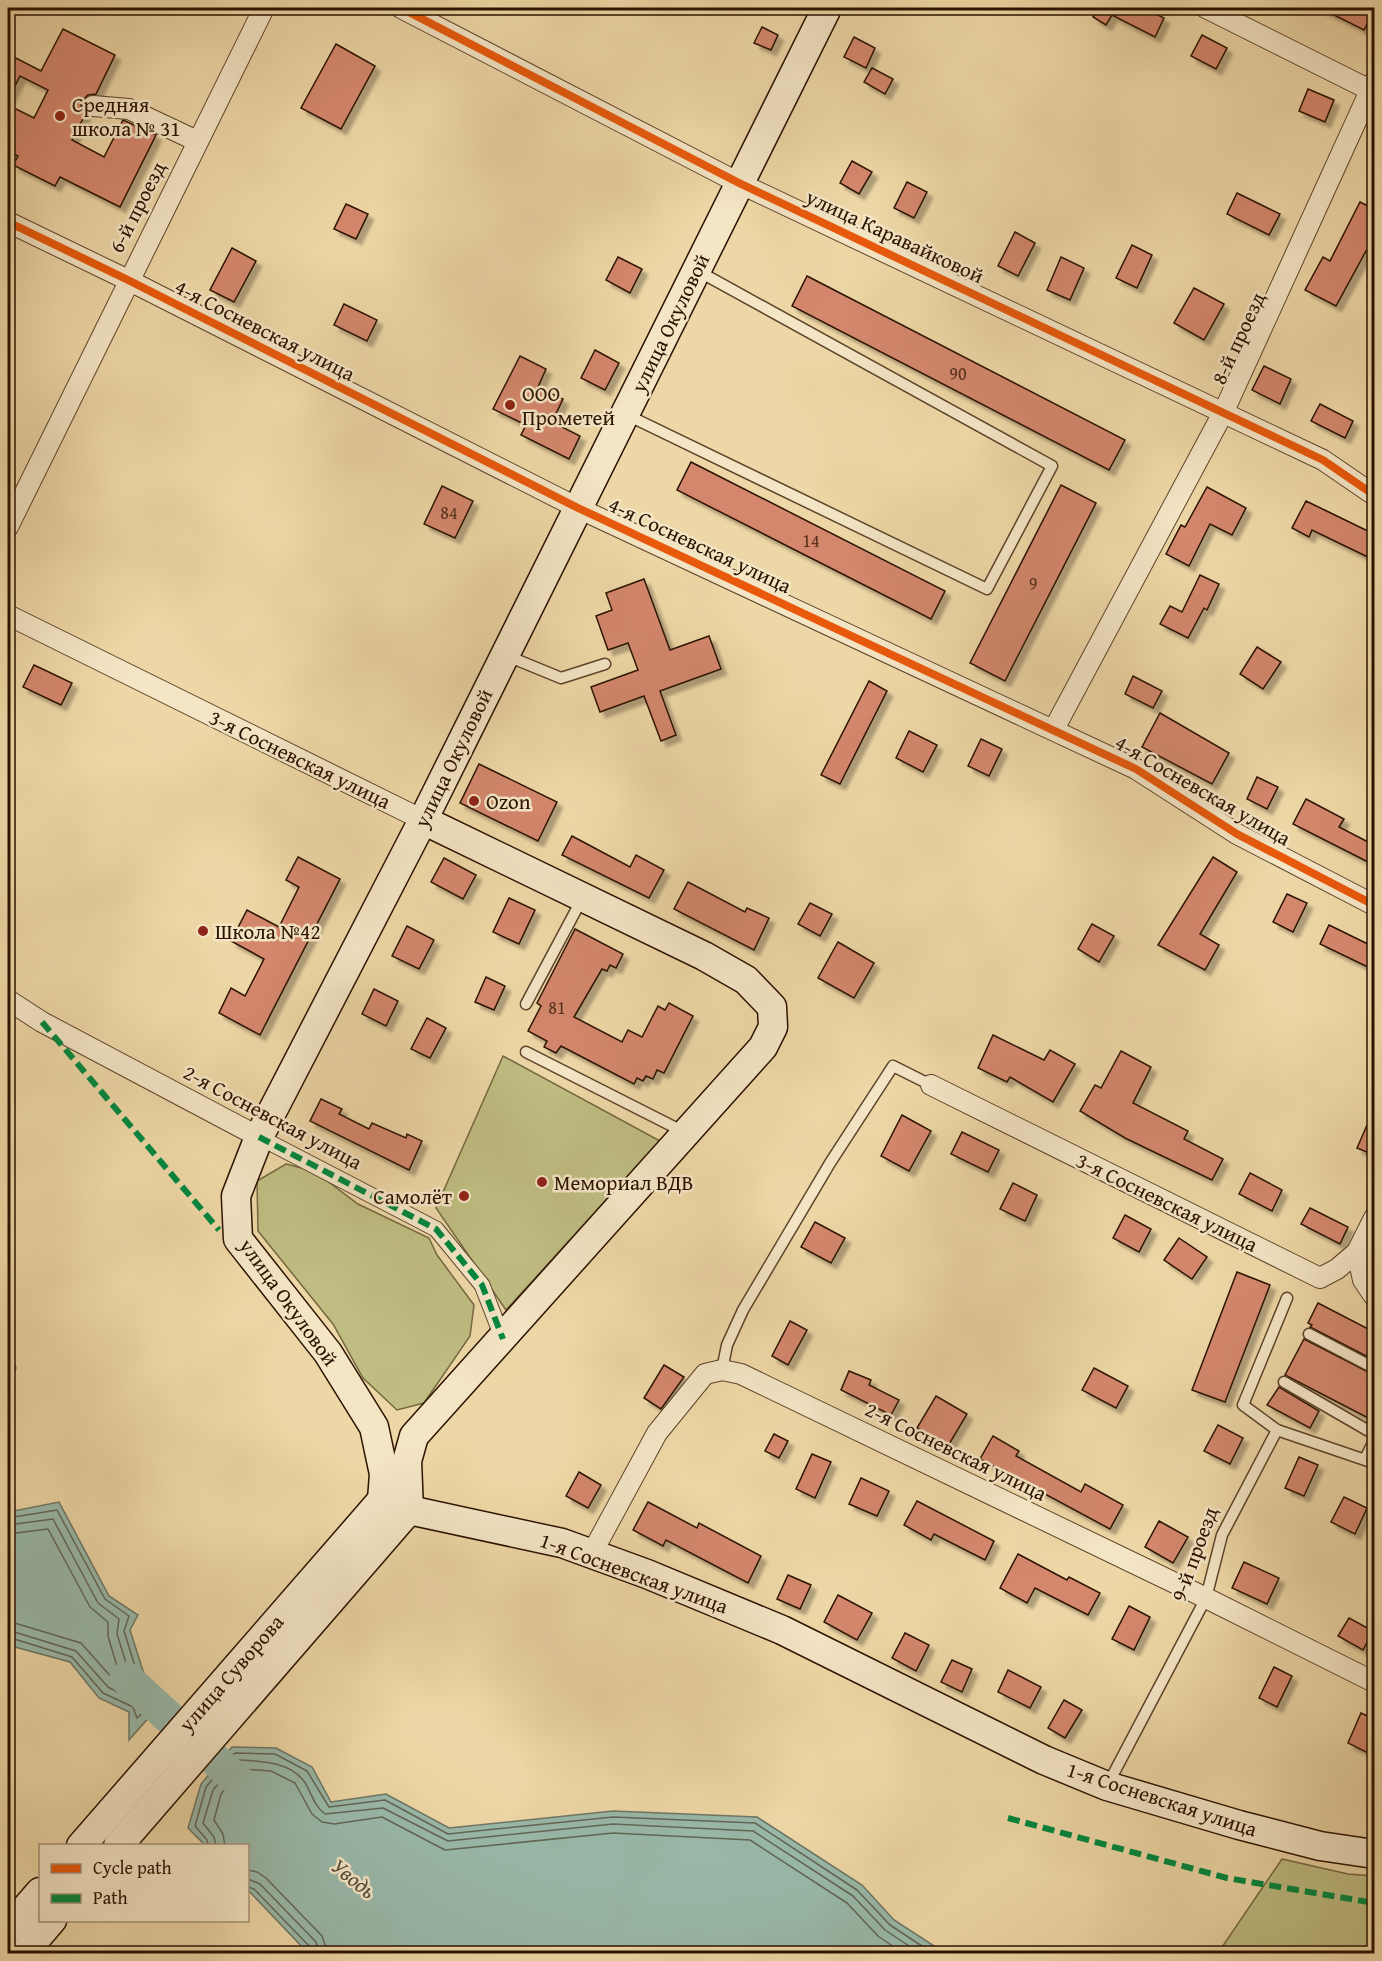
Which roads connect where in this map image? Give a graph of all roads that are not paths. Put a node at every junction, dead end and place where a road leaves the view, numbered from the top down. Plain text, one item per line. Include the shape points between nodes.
1 (264, 8) edge
2 (401, 8) edge
3 (827, 8) edge
4 (1206, 8) edge
5 (1373, 88) edge
6 (93, 106) dead end
7 (197, 141) junction
8 (740, 183) junction
9 (8, 222) edge
10 (697, 270) junction
11 (128, 280) junction
12 (1224, 411) junction
13 (625, 413) junction
14 (1374, 495) edge
15 (578, 508) junction
16 (8, 527) edge
17 (8, 615) edge
18 (505, 654) junction
19 (605, 664) dead end
20 (1054, 729) junction
21 (423, 820) junction
22 (583, 897) junction
23 (1374, 905) edge
24 (8, 999) edge
25 (526, 1004) dead end
26 (526, 1052) dead end
27 (931, 1085) joint
28 (686, 1133) junction
29 (259, 1137) junction
30 (1374, 1218) edge
31 (1357, 1252) junction
32 (1374, 1296) edge
33 (1287, 1298) dead end
34 (1309, 1334) dead end
35 (503, 1338) junction
36 (1374, 1368) edge
37 (722, 1370) junction
38 (1284, 1382) dead end
39 (1277, 1430) junction
40 (1374, 1434) edge
41 (1374, 1441) edge
42 (1370, 1461) edge
43 (382, 1500) junction
44 (409, 1510) junction
45 (592, 1553) junction
46 (1206, 1598) junction
47 (251, 1671) junction
48 (1374, 1682) edge
49 (1107, 1786) junction
50 (115, 1834) edge
51 (84, 1844) edge
52 (1374, 1854) edge
53 (39, 1893) edge
54 (50, 1922) edge
55 (8, 1929) edge
56 (24, 1953) edge

1 - 7 street, 6-й проезд
2 - 8 street, улица Каравайковой
3 - 8 main road, улица Окуловой
4 - 5 street
5 - 12 street, 8-й проезд
6 - 7 street via 129,109
7 - 11 street, 6-й проезд
8 - 10 main road, улица Окуловой
8 - 12 street, улица Каравайковой
9 - 11 street, 4-я Сосневская улица
10 - 13 main road, улица Окуловой
10 - 13 lane via 1052,465 987,589
11 - 15 street, 4-я Сосневская улица
11 - 16 street, 6-й проезд
12 - 14 street, улица Каравайковой via 1323,460
12 - 20 street, 8-й проезд
13 - 15 main road, улица Окуловой
15 - 18 main road, улица Окуловой
15 - 20 street, 4-я Сосневская улица
17 - 21 street, 3-я Сосневская улица
18 - 19 lane via 561,678
18 - 21 main road, улица Окуловой
20 - 23 street, 4-я Сосневская улица via 1136,769 1237,834
21 - 22 main road, 3-я Сосневская улица
21 - 29 main road, улица Окуловой
22 - 25 lane
22 - 28 main road, 3-я Сосневская улица via 746,980 772,1007 773,1027 763,1047
24 - 29 street, 2-я Сосневская улица via 42,1022
26 - 28 lane
27 - 31 street, 3-я Сосневская улица via 1320,1278
27 - 37 lane via 893,1066 830,1163 744,1310 727,1345
28 - 35 main road
29 - 35 street, 2-я Сосневская улица via 436,1229 482,1285
29 - 43 main road, улица Окуловой via 236,1196 238,1239 328,1353 365,1411 379,1445 384,1474
30 - 31 street
31 - 32 street via 1364,1280
33 - 39 lane via 1243,1406
34 - 36 lane
35 - 44 main road via 414,1436 407,1461
37 - 45 street via 705,1374 657,1433
37 - 46 street, 2-я Сосневская улица via 741,1374
38 - 40 lane
39 - 42 lane
39 - 46 lane, 9-й проезд via 1222,1534
41 - 42 lane
43 - 44 main road, 1-я Сосневская улица
43 - 47 main road, улица Суворова
44 - 45 main road, 1-я Сосневская улица via 521,1533
44 - 47 main road, улица Суворова
45 - 49 main road, 1-я Сосневская улица via 782,1630 1044,1760
46 - 48 street, 2-я Сосневская улица
46 - 49 lane, 9-й проезд
47 - 50 main road, улица Суворова
49 - 52 main road, 1-я Сосневская улица via 1320,1846
50 - 51 main road, улица Суворова
53 - 55 main road
54 - 56 main road

